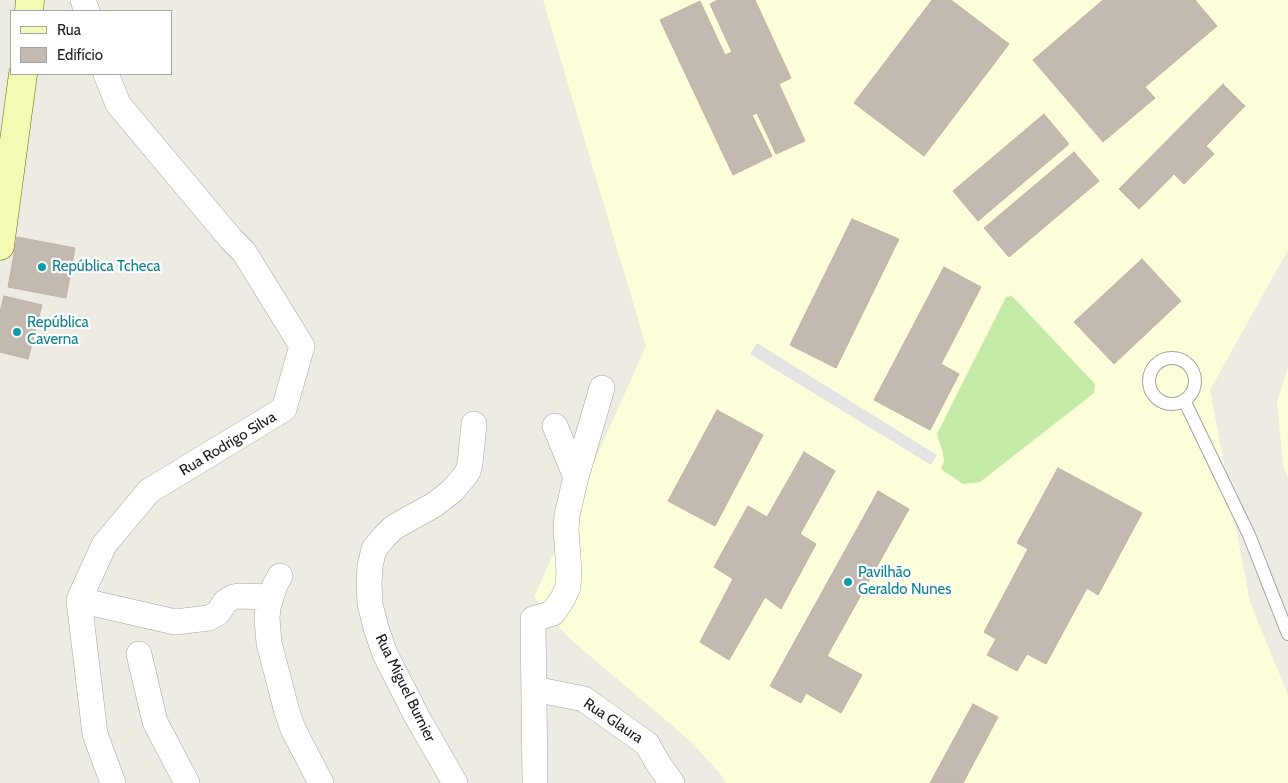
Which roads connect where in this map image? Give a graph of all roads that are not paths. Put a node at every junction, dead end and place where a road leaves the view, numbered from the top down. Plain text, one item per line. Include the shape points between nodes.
1 (23, 75) edge
2 (106, 75) edge
3 (0, 246) edge
4 (602, 388) dead end
5 (1184, 400) dead end
6 (474, 424) dead end
7 (555, 426) dead end
8 (576, 477) junction
9 (78, 600) junction
10 (1288, 634) edge
11 (139, 654) dead end
12 (534, 689) junction
13 (113, 783) edge
14 (187, 783) edge
15 (321, 783) edge
16 (456, 783) edge
17 (535, 783) edge
18 (672, 783) edge

1 - 3 street
2 - 9 street, Rua Rodrigo Silva via 118,104 244,252 302,346 284,409 149,491 104,545
4 - 8 street
5 - 10 lane via 1249,535
6 - 16 street, Rua Miguel Burnier via 468,471 452,491 384,537 374,549 369,583 370,604 385,654 416,716
7 - 8 street
8 - 12 street via 567,515 568,587 553,612 533,619
9 - 13 street via 95,734
9 - 15 street via 175,622 209,618 233,596 275,586 268,607 269,643 294,729
11 - 14 street via 155,722
12 - 17 street
12 - 18 street, Rua Glaura via 584,699 647,744

